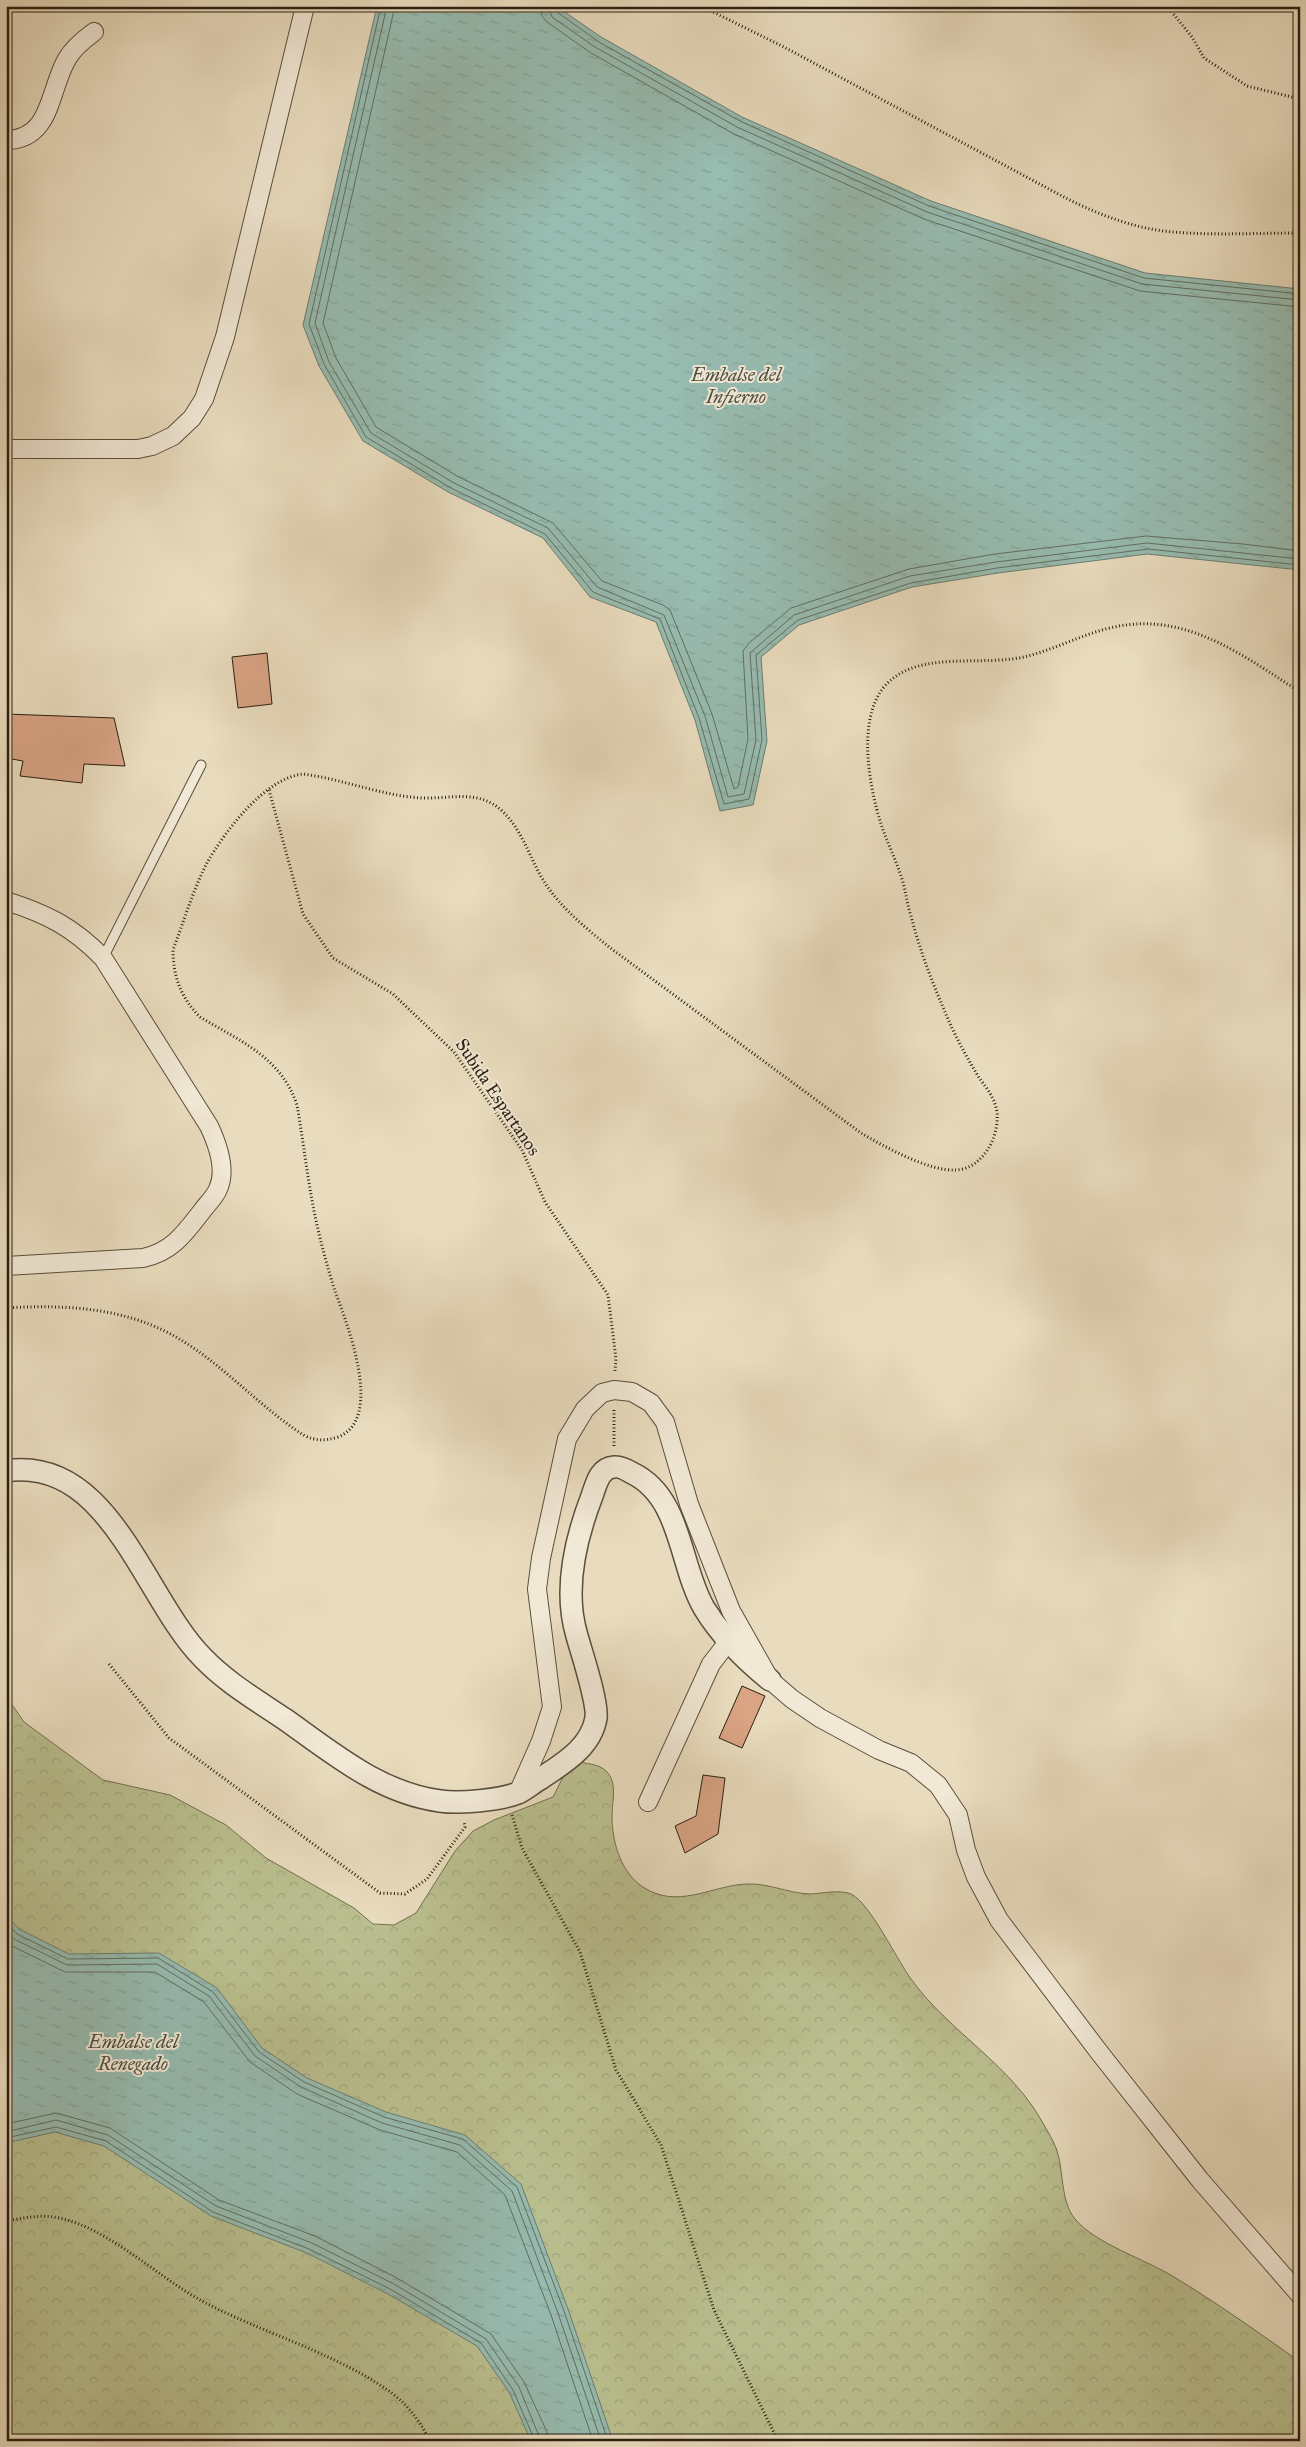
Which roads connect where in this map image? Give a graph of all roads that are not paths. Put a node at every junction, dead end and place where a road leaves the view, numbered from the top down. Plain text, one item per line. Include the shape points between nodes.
1 (305, 6) edge
2 (94, 32) dead end
3 (6, 140) edge
4 (6, 449) edge
5 (201, 766) dead end
6 (6, 901) edge
7 (103, 958) junction
8 (6, 1266) edge
9 (6, 1471) edge
10 (728, 1642) junction
11 (770, 1680) junction
12 (518, 1793) junction
13 (648, 1802) dead end
14 (1300, 2295) edge

1 - 4 street via 225,337 199,409 173,436 138,449
2 - 3 street via 67,58 41,124 25,137
5 - 7 lane
6 - 7 street via 62,923
7 - 8 street via 208,1126 219,1152 219,1189 180,1240 153,1256
9 - 12 street via 26,1470 55,1476 95,1502 188,1642 217,1672 372,1780 418,1797 460,1803
10 - 11 street
10 - 12 street via 702,1605 662,1500 645,1480 620,1467 614,1466 602,1472 585,1513 570,1585 572,1614 596,1716 588,1738 572,1757
10 - 13 street via 711,1664
11 - 12 street via 731,1611 689,1504 665,1422 651,1403 641,1396 614,1390 602,1393 585,1409 567,1439 562,1456 537,1589 552,1707
11 - 14 street via 820,1718 911,1763 938,1785 958,1815 976,1877 999,1920 1200,2180

